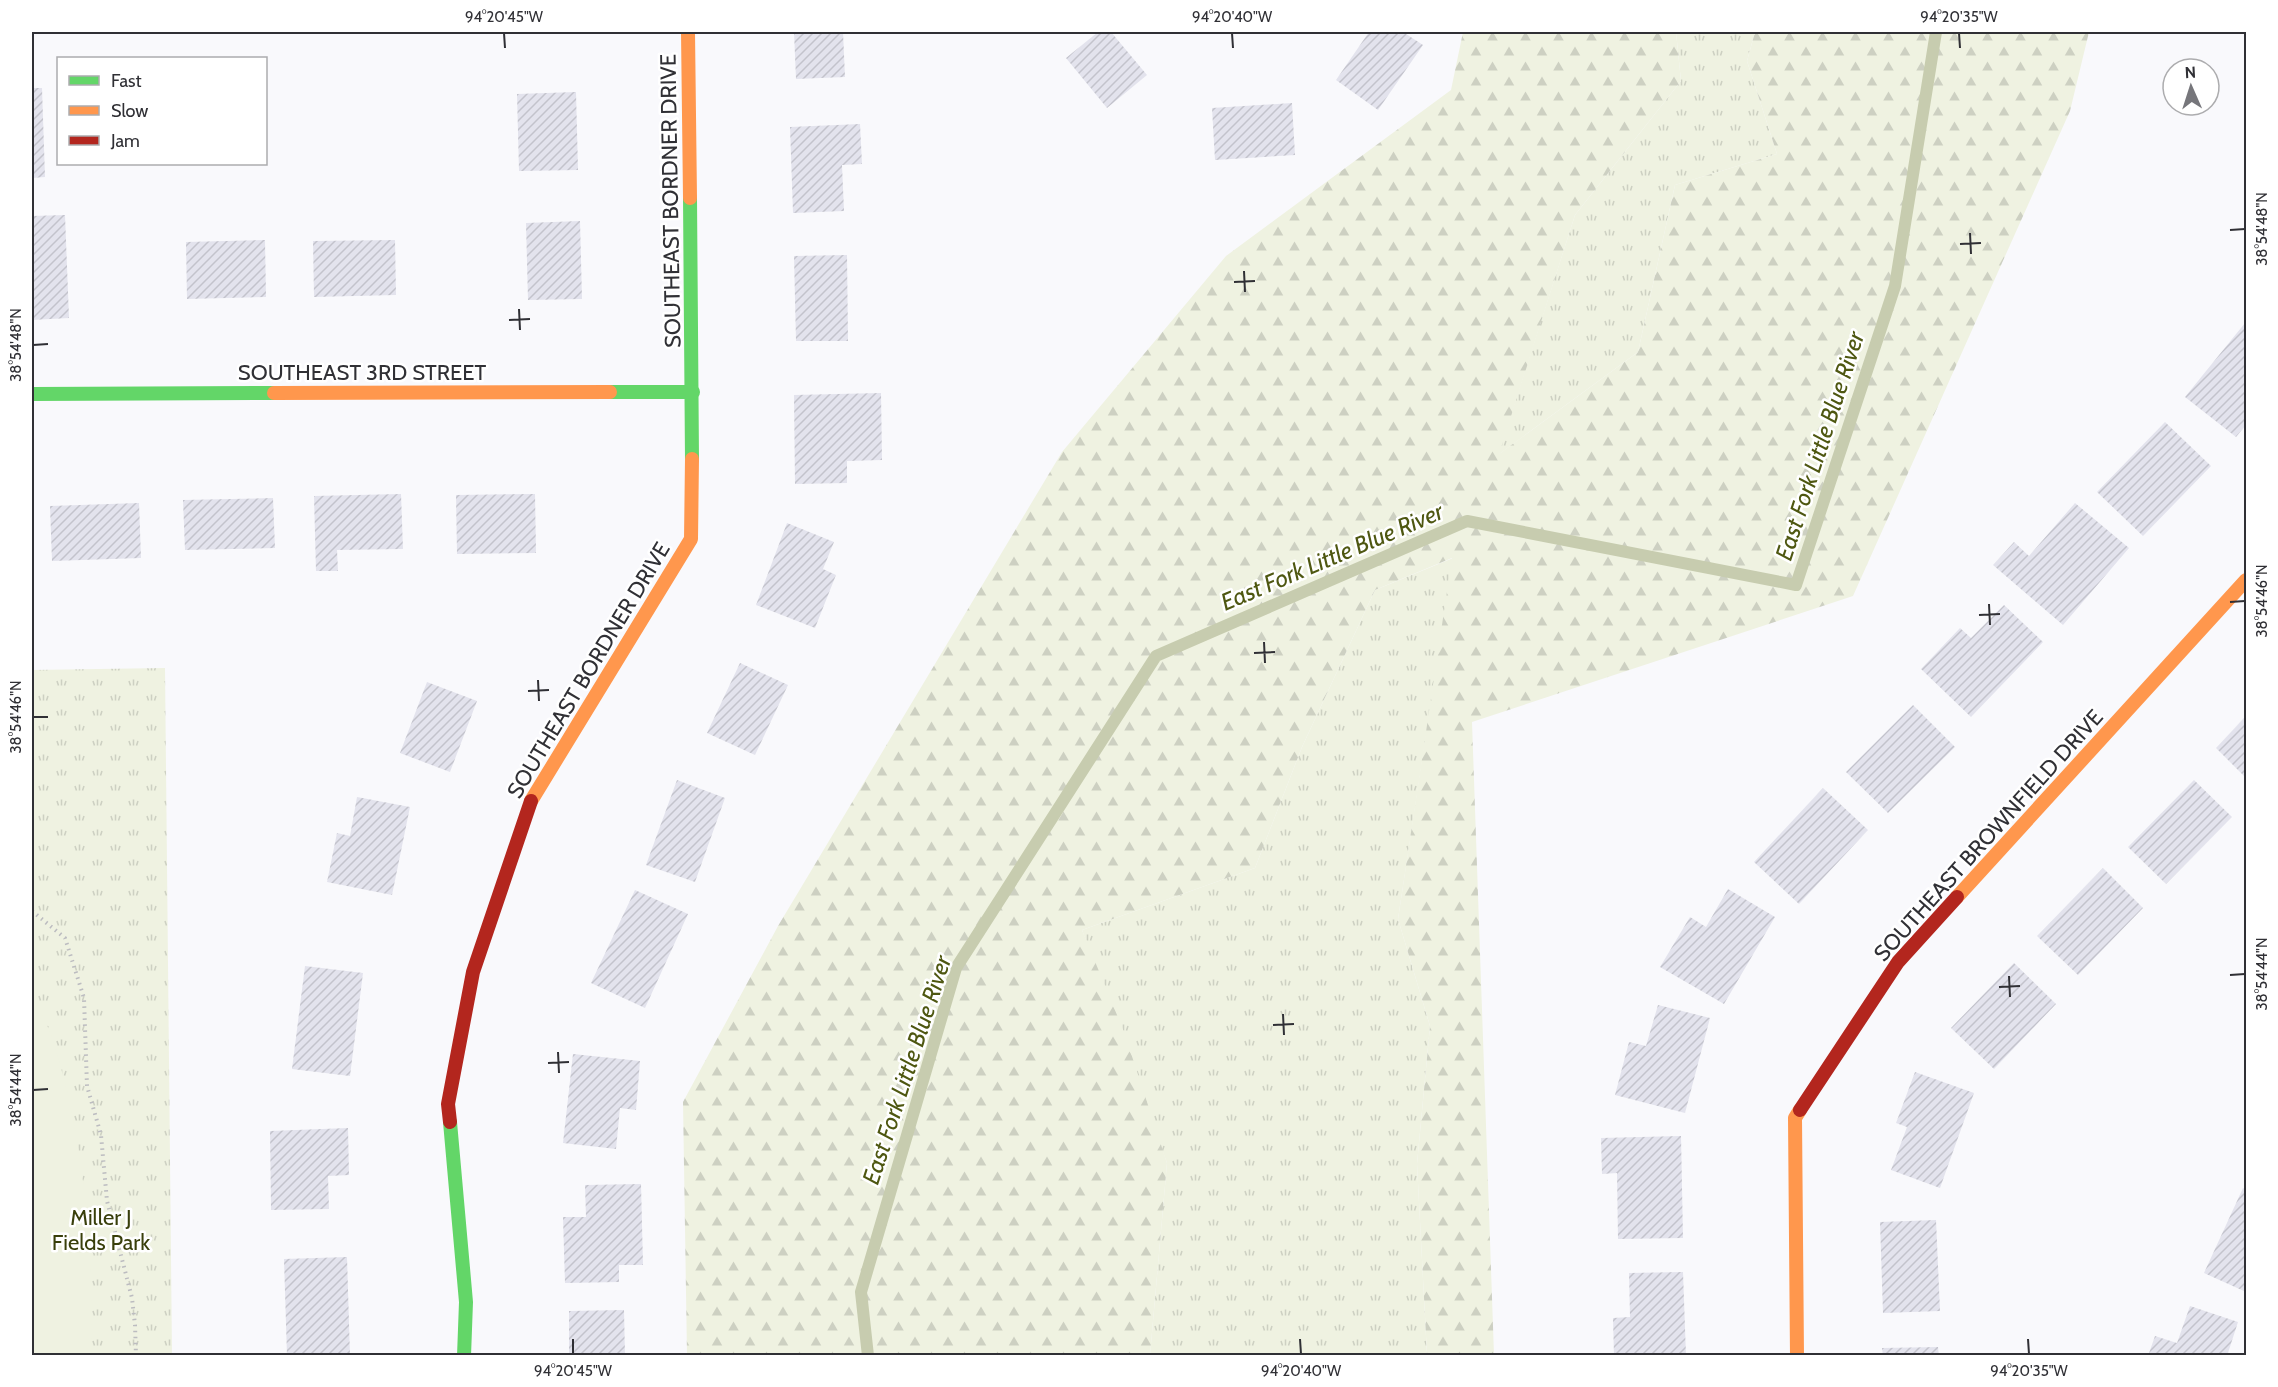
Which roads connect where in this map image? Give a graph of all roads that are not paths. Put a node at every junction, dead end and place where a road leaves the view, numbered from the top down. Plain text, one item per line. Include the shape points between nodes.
1 (688, 32) edge
2 (693, 392) junction
3 (32, 394) edge
4 (2247, 580) edge
5 (464, 1356) edge
6 (1797, 1356) edge

1 - 2 street, SOUTHEAST BORDNER DRIVE
2 - 3 street, SOUTHEAST 3RD STREET
2 - 5 street, SOUTHEAST BORDNER DRIVE via 691,539 532,798 473,972 448,1104 466,1302
4 - 6 street, SOUTHEAST BROWNFIELD DRIVE via 1898,962 1795,1118

